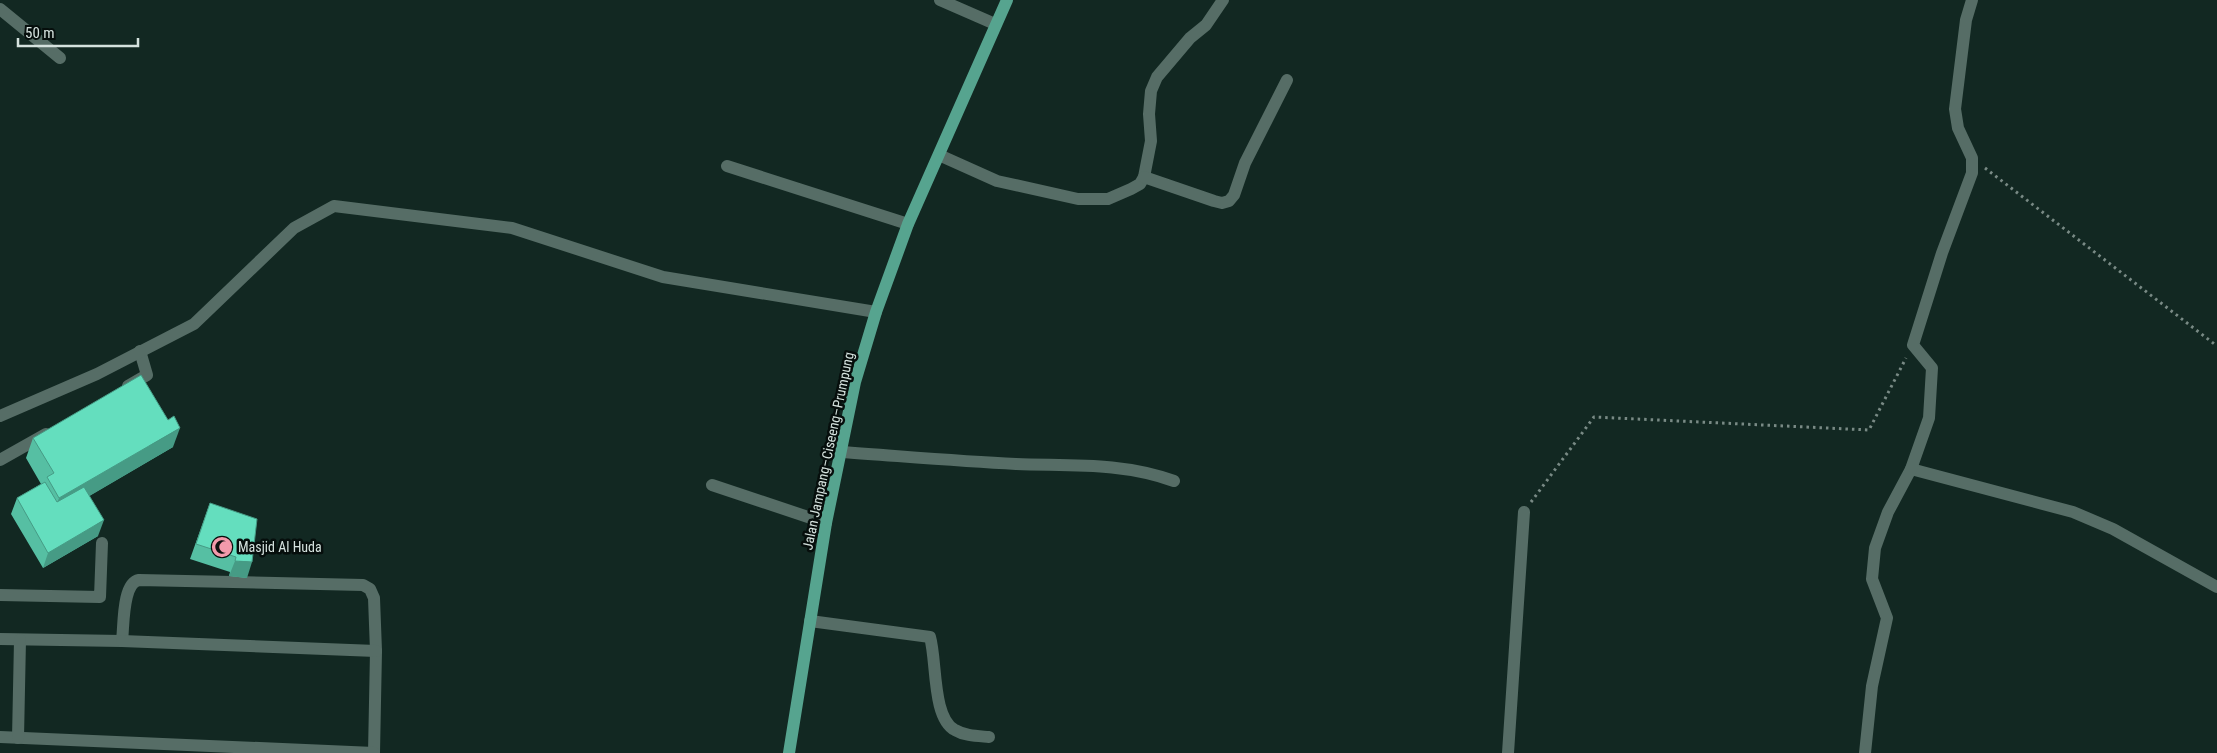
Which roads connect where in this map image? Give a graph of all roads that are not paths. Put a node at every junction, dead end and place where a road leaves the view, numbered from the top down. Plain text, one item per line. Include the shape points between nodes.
1 (940, 0) edge
2 (1007, 0) edge
3 (1223, 0) edge
4 (1972, 0) edge
5 (0, 9) edge
6 (995, 24) junction
7 (60, 58) dead end
8 (1287, 80) dead end
9 (939, 155) junction
10 (727, 166) dead end
11 (1144, 178) junction
12 (908, 224) junction
13 (876, 312) junction
14 (140, 351) junction
15 (115, 394) edge
16 (0, 416) edge
17 (57, 427) edge
18 (841, 452) junction
19 (0, 460) edge
20 (1911, 469) junction
21 (1174, 480) dead end
22 (712, 485) dead end
23 (1524, 512) road end
24 (826, 523) junction
25 (102, 543) dead end
26 (2217, 587) edge
27 (0, 595) edge
28 (810, 620) junction
29 (0, 639) edge
30 (20, 640) junction
31 (122, 641) junction
32 (376, 651) junction
33 (989, 737) dead end
34 (0, 738) edge
35 (18, 738) junction
36 (374, 753) edge
37 (788, 753) edge
38 (1508, 753) edge
39 (1865, 753) edge

1 - 6 street
2 - 6 main road, Jalan Jampang–Ciseeng–Prumpung
3 - 11 street via 1206,25 1190,38 1157,76 1151,91 1151,141
4 - 20 street via 1966,20 1956,109 1958,128 1972,158 1972,173 1942,253 1914,345 1932,368 1932,388 1929,418
5 - 7 street
6 - 9 main road, Jalan Jampang–Ciseeng–Prumpung
8 - 11 street via 1229,201 1214,201
9 - 11 street via 997,181 1078,199 1108,199 1140,184
9 - 12 main road, Jalan Jampang–Ciseeng–Prumpung
10 - 12 street
12 - 13 main road, Jalan Jampang–Ciseeng–Prumpung
13 - 14 street via 663,277 512,228 334,206 294,228 194,324
13 - 18 main road, Jalan Jampang–Ciseeng–Prumpung
14 - 15 street via 147,375
14 - 16 street via 97,374
17 - 19 street
18 - 21 street via 985,462 1110,466
18 - 24 main road, Jalan Jampang–Ciseeng–Prumpung
20 - 26 street via 2094,520
20 - 39 street via 1888,512 1875,548 1872,578 1887,618 1872,686
22 - 24 street
23 - 38 street
24 - 28 main road, Jalan Jampang–Ciseeng–Prumpung
25 - 27 street via 100,597
28 - 33 street via 930,637 944,719 952,729 967,736
28 - 37 main road, Jalan Jampang–Ciseeng–Prumpung
29 - 30 street
30 - 31 street
30 - 35 street
31 - 32 street
31 - 32 street via 127,590 136,580 350,583 370,589 374,598
32 - 36 street
34 - 35 street
35 - 36 street

